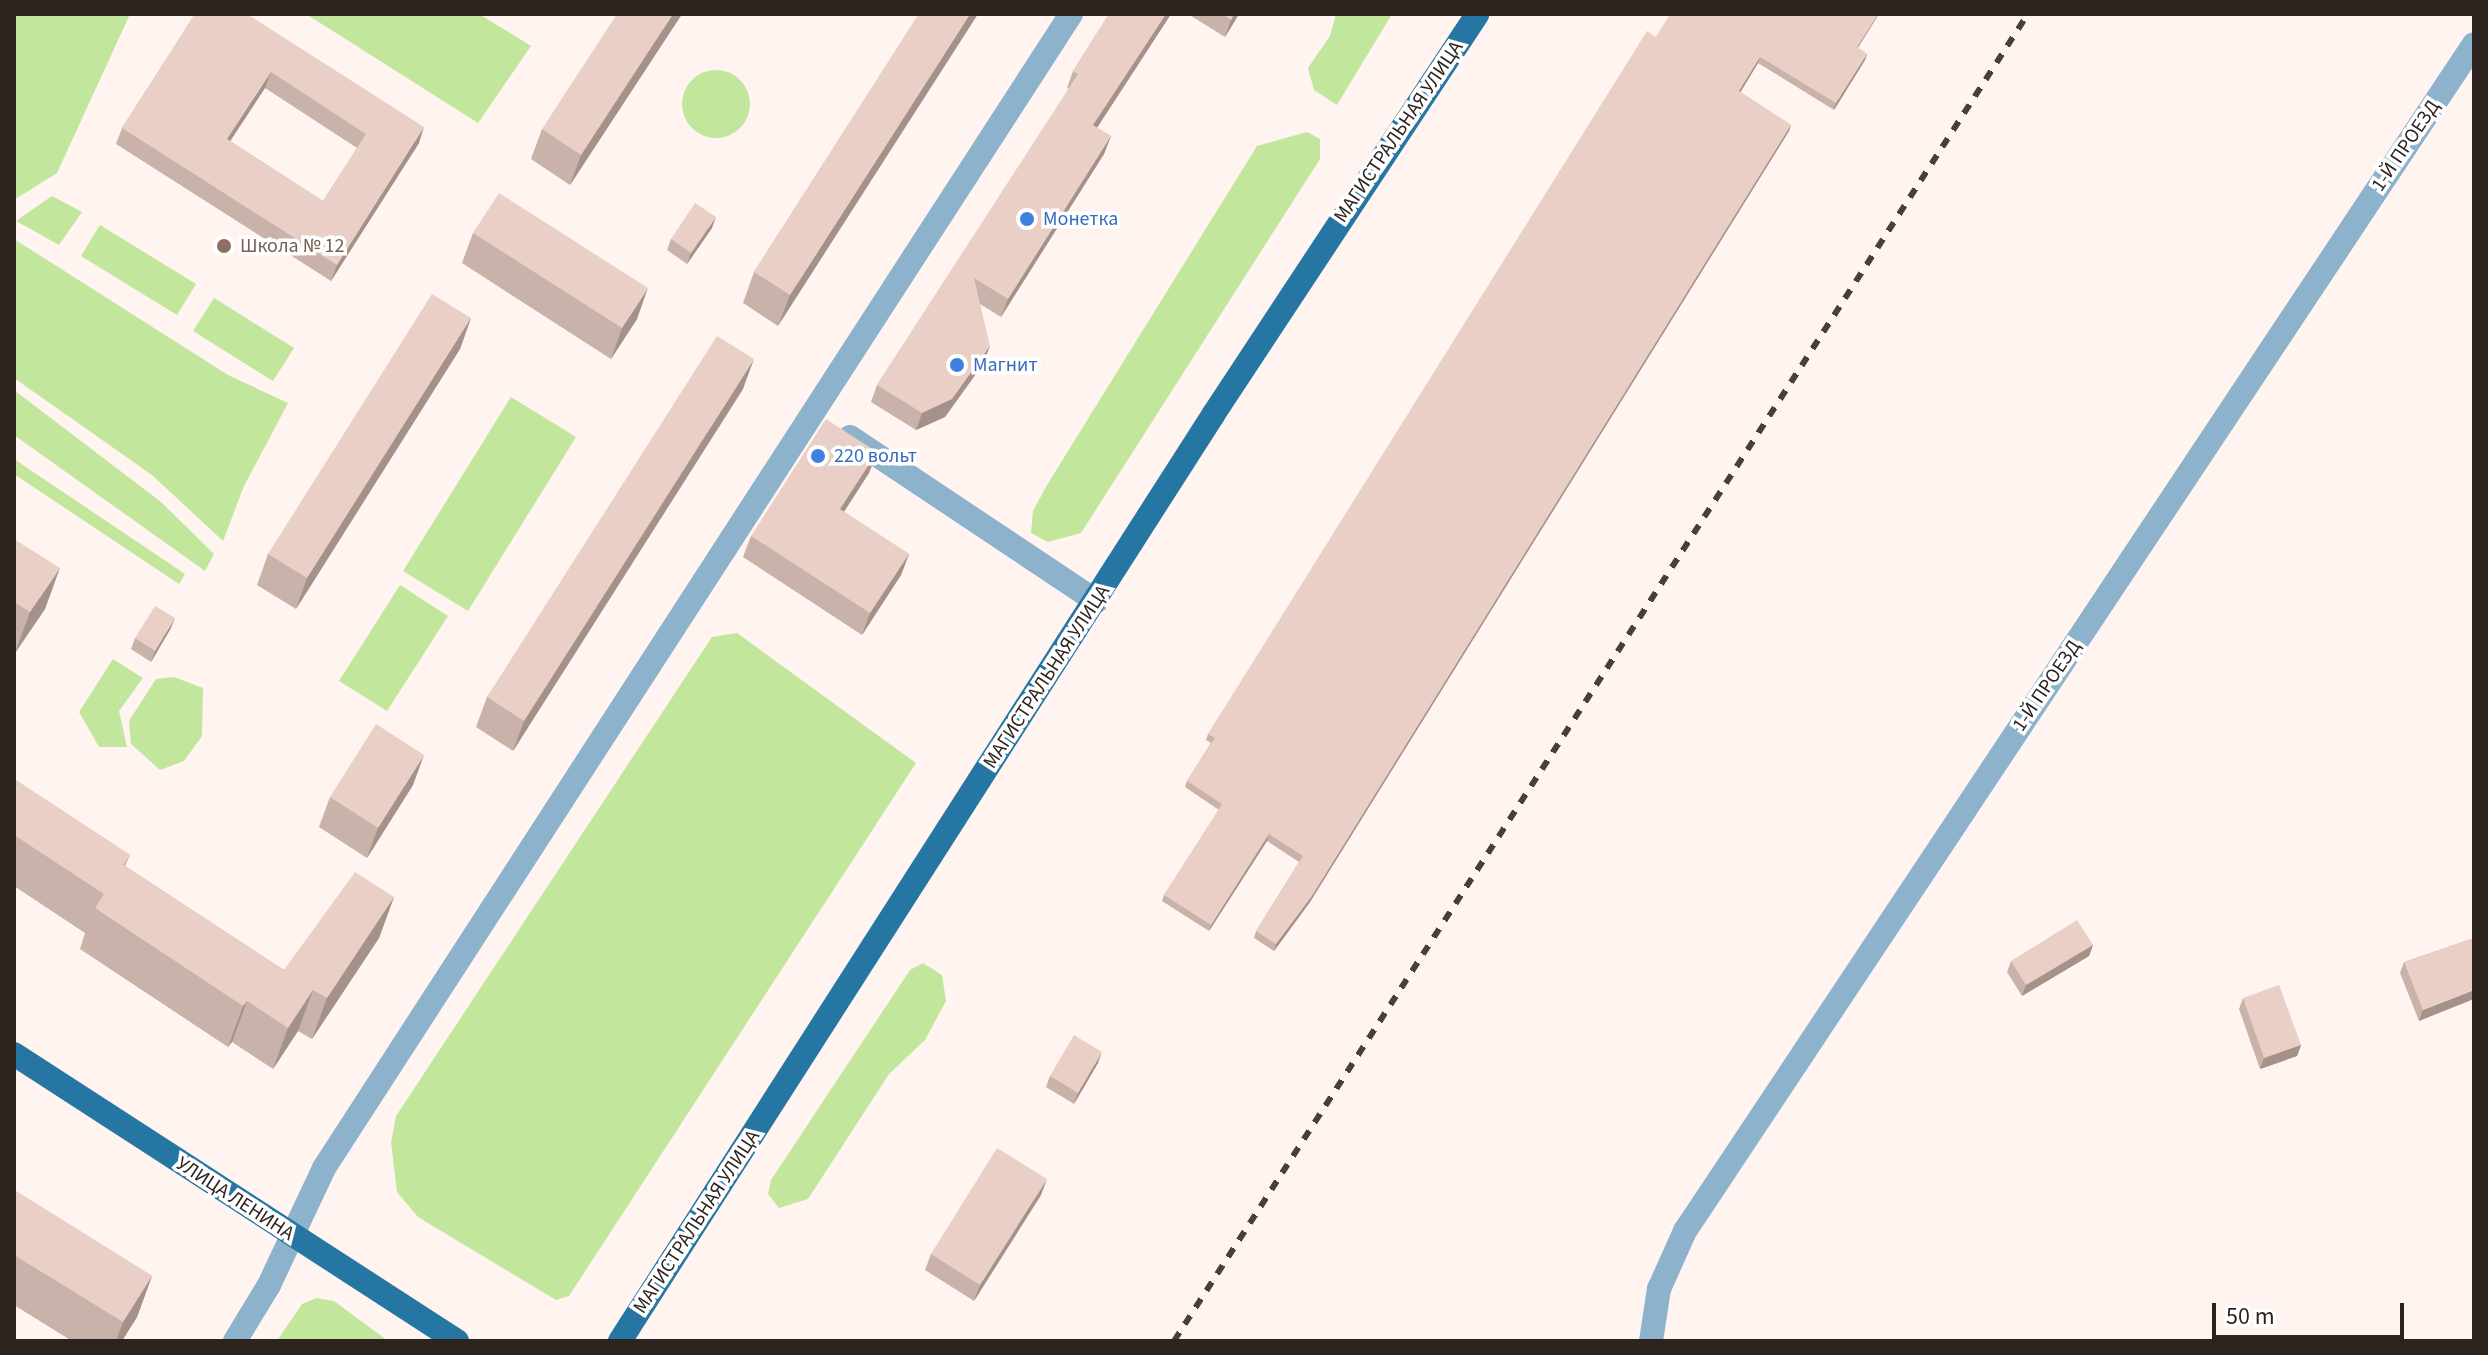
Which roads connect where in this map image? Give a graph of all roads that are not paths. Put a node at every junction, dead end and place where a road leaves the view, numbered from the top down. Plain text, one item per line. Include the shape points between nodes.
1 (1071, 14) edge
2 (1477, 14) edge
3 (2474, 44) edge
4 (816, 411) junction
5 (1096, 601) junction
6 (14, 1054) edge
7 (292, 1236) junction
8 (235, 1341) edge
9 (457, 1341) edge
10 (620, 1341) edge
11 (1651, 1341) edge

1 - 4 street
2 - 5 main road, МАГИСТРАЛЬНАЯ УЛИЦА
3 - 11 street, 1-Й ПРОЕЗД via 1685,1231 1659,1289
4 - 5 street
4 - 7 street via 324,1168
5 - 10 main road, МАГИСТРАЛЬНАЯ УЛИЦА
6 - 7 main road, УЛИЦА ЛЕНИНА
7 - 8 street
7 - 9 main road, УЛИЦА ЛЕНИНА

